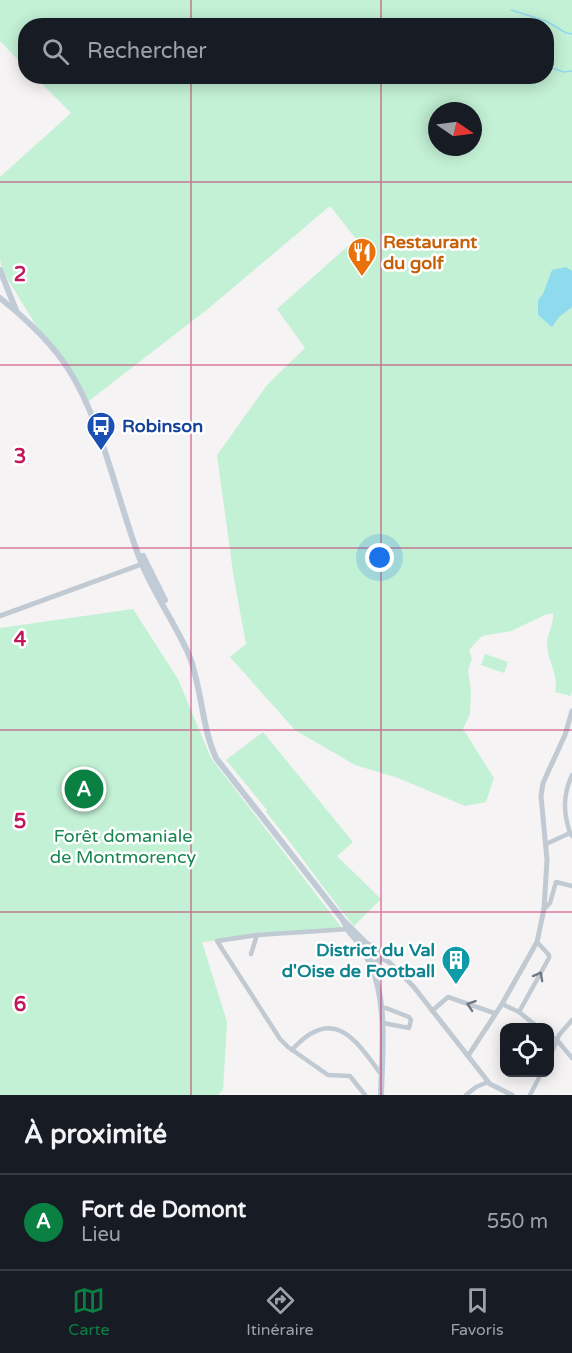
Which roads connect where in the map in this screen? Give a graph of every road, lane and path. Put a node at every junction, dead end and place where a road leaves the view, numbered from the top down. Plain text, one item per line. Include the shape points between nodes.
1 (1, 273) edge
2 (9, 293) junction
3 (0, 298) edge
4 (22, 318) junction
5 (144, 563) junction
6 (0, 616) edge
7 (572, 711) edge
8 (572, 775) edge
9 (571, 834) edge
10 (546, 844) junction
11 (572, 886) edge
12 (544, 909) junction
13 (350, 930) junction
14 (257, 936) junction
15 (537, 942) junction
16 (374, 948) junction
17 (251, 954) dead end
18 (373, 959) junction
19 (502, 1004) junction
20 (382, 1009) junction
21 (432, 1011) junction
22 (519, 1012) junction
23 (494, 1013) junction
24 (572, 1020) edge
25 (383, 1023) junction
26 (533, 1023) edge
27 (554, 1038) edge
28 (557, 1040) junction
29 (554, 1046) edge
30 (292, 1050) junction
31 (468, 1056) junction
32 (572, 1058) edge
33 (382, 1073) junction
34 (539, 1077) edge
35 (488, 1082) junction
36 (365, 1095) edge
37 (381, 1095) edge
38 (466, 1095) edge
39 (512, 1095) edge
40 (530, 1095) edge

1 - 2 main road
1 - 3 main road via 5,290
2 - 3 main road via 6,300
2 - 4 main road
3 - 4 main road
4 - 5 main road via 61,360 75,382
5 - 6 street
5 - 13 main road via 195,671 204,722 216,758
7 - 10 street via 541,796
8 - 9 street via 564,803
9 - 10 street
10 - 12 street
11 - 12 street via 556,882
12 - 15 street
13 - 14 street
13 - 16 main road
13 - 18 main road
14 - 17 street
14 - 30 street via 217,940 271,1027
15 - 19 street
22 -> 15 street via 549,958
16 - 18 main road via 369,949
16 - 18 main road via 380,951
18 - 20 main road
18 - 21 street via 389,962
19 - 22 street
19 - 23 street
20 - 25 main road
20 - 25 street via 411,1020 409,1028
23 -> 21 street via 448,998
21 - 31 street
22 - 26 street
23 - 31 street
24 - 28 street
25 - 33 main road
27 - 28 street
28 - 29 street
28 - 32 street
30 - 33 street via 318,1030 342,1031 360,1044
30 - 36 street via 328,1075 350,1076
31 - 35 street
33 - 37 main road
34 - 40 street
35 - 38 street
35 - 39 street

